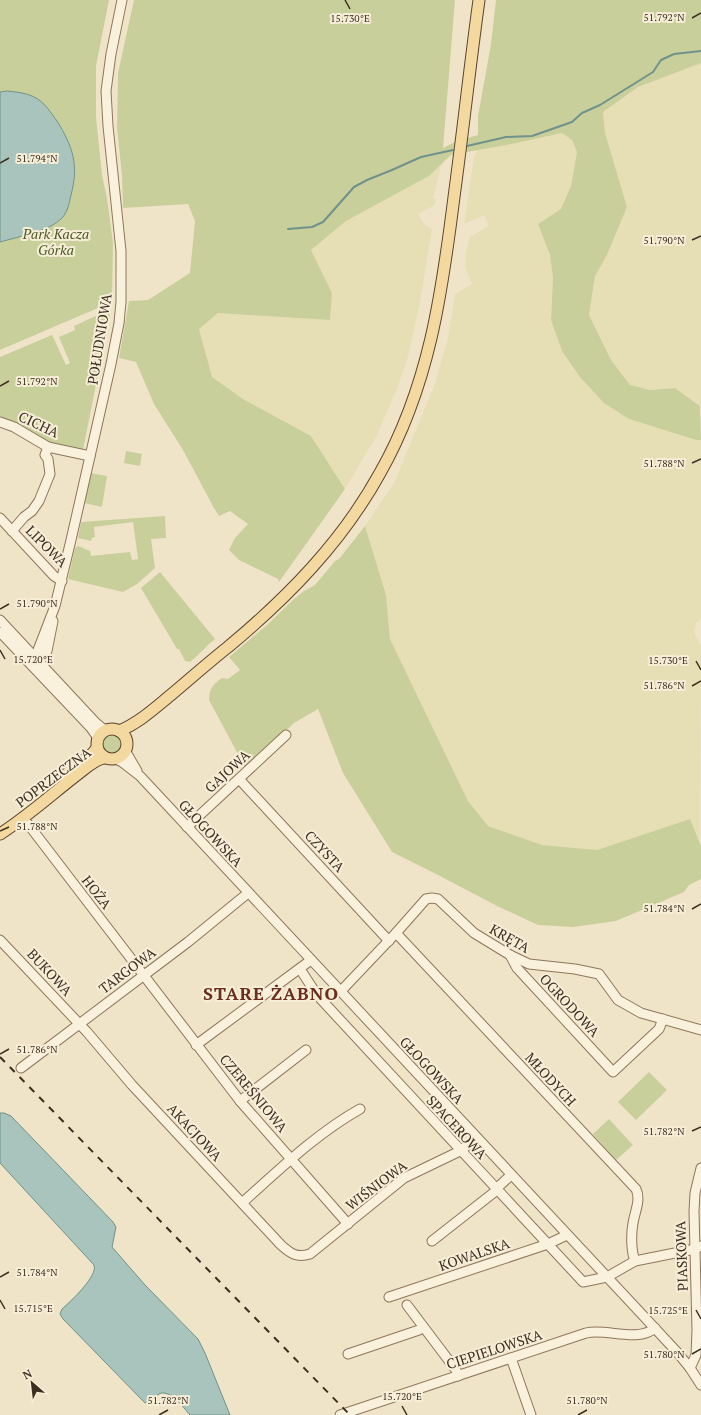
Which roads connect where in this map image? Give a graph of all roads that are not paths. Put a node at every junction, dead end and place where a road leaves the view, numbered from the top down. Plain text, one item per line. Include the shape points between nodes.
1 (122, 0) edge
2 (479, 0) edge
3 (0, 422) edge
4 (48, 447) junction
5 (90, 456) junction
6 (0, 518) edge
7 (12, 531) junction
8 (62, 581) junction
9 (55, 606) junction
10 (0, 620) edge
11 (0, 632) edge
12 (39, 647) junction
13 (27, 649) junction
14 (36, 663) junction
15 (148, 714) junction
16 (108, 730) junction
17 (119, 730) junction
18 (286, 735) dead end
19 (127, 740) junction
20 (98, 743) junction
21 (126, 752) junction
22 (104, 758) junction
23 (116, 759) junction
24 (140, 776) junction
25 (240, 780) junction
26 (28, 824) dead end
27 (187, 827) junction
28 (0, 831) edge
29 (0, 834) edge
30 (248, 893) junction
31 (396, 933) junction
32 (0, 940) edge
33 (389, 941) junction
34 (510, 955) junction
35 (311, 960) junction
36 (300, 968) junction
37 (144, 976) junction
38 (340, 992) junction
39 (663, 1019) junction
40 (80, 1024) junction
41 (701, 1030) edge
42 (196, 1045) junction
43 (306, 1050) dead end
44 (21, 1068) dead end
45 (240, 1101) junction
46 (360, 1110) dead end
47 (477, 1138) junction
48 (460, 1150) junction
49 (291, 1159) junction
50 (701, 1168) edge
51 (511, 1175) junction
52 (497, 1189) junction
53 (242, 1203) junction
54 (348, 1224) junction
55 (567, 1235) junction
56 (432, 1241) dead end
57 (548, 1244) junction
58 (698, 1248) edge
59 (295, 1255) joint
60 (635, 1261) junction
61 (607, 1277) junction
62 (408, 1291) junction
63 (399, 1294) junction
64 (390, 1298) dead end
65 (407, 1305) junction
66 (424, 1327) junction
67 (655, 1328) junction
68 (348, 1354) dead end
69 (511, 1358) junction
70 (690, 1368) junction
71 (458, 1376) junction
72 (701, 1385) edge
73 (342, 1414) edge
74 (531, 1415) edge

1 - 5 street, POŁUDNIOWA via 106,91 121,251 121,302 116,343
2 - 15 main road via 436,318 420,382 394,445 381,472 352,518 304,577 256,624
3 - 4 street, CICHA via 14,427
4 - 5 street, CICHA
4 - 7 street, LIPOWA via 45,454 50,474 39,501
5 - 8 street, POŁUDNIOWA
6 - 7 street, LIPOWA
7 - 8 street, LIPOWA via 54,576
8 - 9 street, POŁUDNIOWA
9 - 12 street, POŁUDNIOWA
9 - 14 street, POŁUDNIOWA via 47,652
10 - 13 street
11 - 14 street
12 - 13 street
12 - 14 street, POŁUDNIOWA
13 - 14 street
14 - 16 street via 96,723
14 - 20 street via 91,728
15 - 17 main road
15 - 19 main road
16 - 17 main road
16 - 20 main road via 101,734
17 - 19 main road
18 - 25 street, GAJOWA
19 - 21 main road
20 - 22 main road
20 - 28 main road, POPRZECZNA via 93,753 48,788
21 - 23 main road
21 - 24 street, GŁOGOWSKA
22 - 23 main road
22 - 29 main road, POPRZECZNA via 99,759
23 - 24 street, GŁOGOWSKA
24 - 27 street, GŁOGOWSKA
25 - 27 street, GAJOWA
25 - 33 street, CZYSTA
26 - 37 street, HOŻA
27 - 30 street, GŁOGOWSKA
30 - 35 street, GŁOGOWSKA
30 - 37 street, TARGOWA
31 - 33 street, KRĘTA
31 - 34 street, KRĘTA via 426,899 438,899 474,933
31 - 60 street, MŁODYCH via 636,1189 638,1200 632,1231
32 - 40 street, BUKOWA
33 - 38 street, KRĘTA
34 - 39 street, KRĘTA via 529,964 599,974 618,1000 641,1013
34 - 39 street, OGRODOWA via 517,968 613,1072 659,1029
35 - 36 street
35 - 38 street, GŁOGOWSKA
36 - 42 street
36 - 48 street, SPACEROWA via 317,995
37 - 40 street, TARGOWA
37 - 42 street, CZEREŚNIOWA
38 - 47 street, GŁOGOWSKA
39 - 41 street, KRĘTA
40 - 44 street, TARGOWA
40 - 53 street, AKACJOWA via 132,1086
42 - 45 street, CZEREŚNIOWA
43 - 45 street
45 - 49 street, CZEREŚNIOWA
46 - 49 street via 343,1119
47 - 48 street, WIŚNIOWA
47 - 51 street, GŁOGOWSKA
48 - 52 street, SPACEROWA
48 - 54 street, WIŚNIOWA via 404,1178
49 - 53 street
49 - 54 street, CZEREŚNIOWA
50 - 58 street, PIASKOWA via 695,1192 694,1211
51 - 52 street
51 - 55 street, GŁOGOWSKA
52 - 56 street
52 - 57 street, SPACEROWA
53 - 59 street, AKACJOWA via 281,1245
54 - 59 street, WIŚNIOWA via 310,1254
55 - 57 street, KOWALSKA
55 - 61 street, GŁOGOWSKA
57 - 61 street, SPACEROWA via 583,1282
57 - 62 street, KOWALSKA
58 - 60 street
58 - 70 street, PIASKOWA via 696,1355
60 - 61 street
61 - 67 street, GŁOGOWSKA
62 - 63 street, KOWALSKA
62 - 65 street
63 - 64 street, KOWALSKA
63 - 65 street
65 - 66 street
66 - 68 street
66 - 71 street
67 - 69 street, CIEPIELOWSKA via 638,1335 592,1332
67 - 70 street, GŁOGOWSKA
69 - 71 street, CIEPIELOWSKA
69 - 74 street
70 - 72 street, GŁOGOWSKA
71 - 73 street, CIEPIELOWSKA

